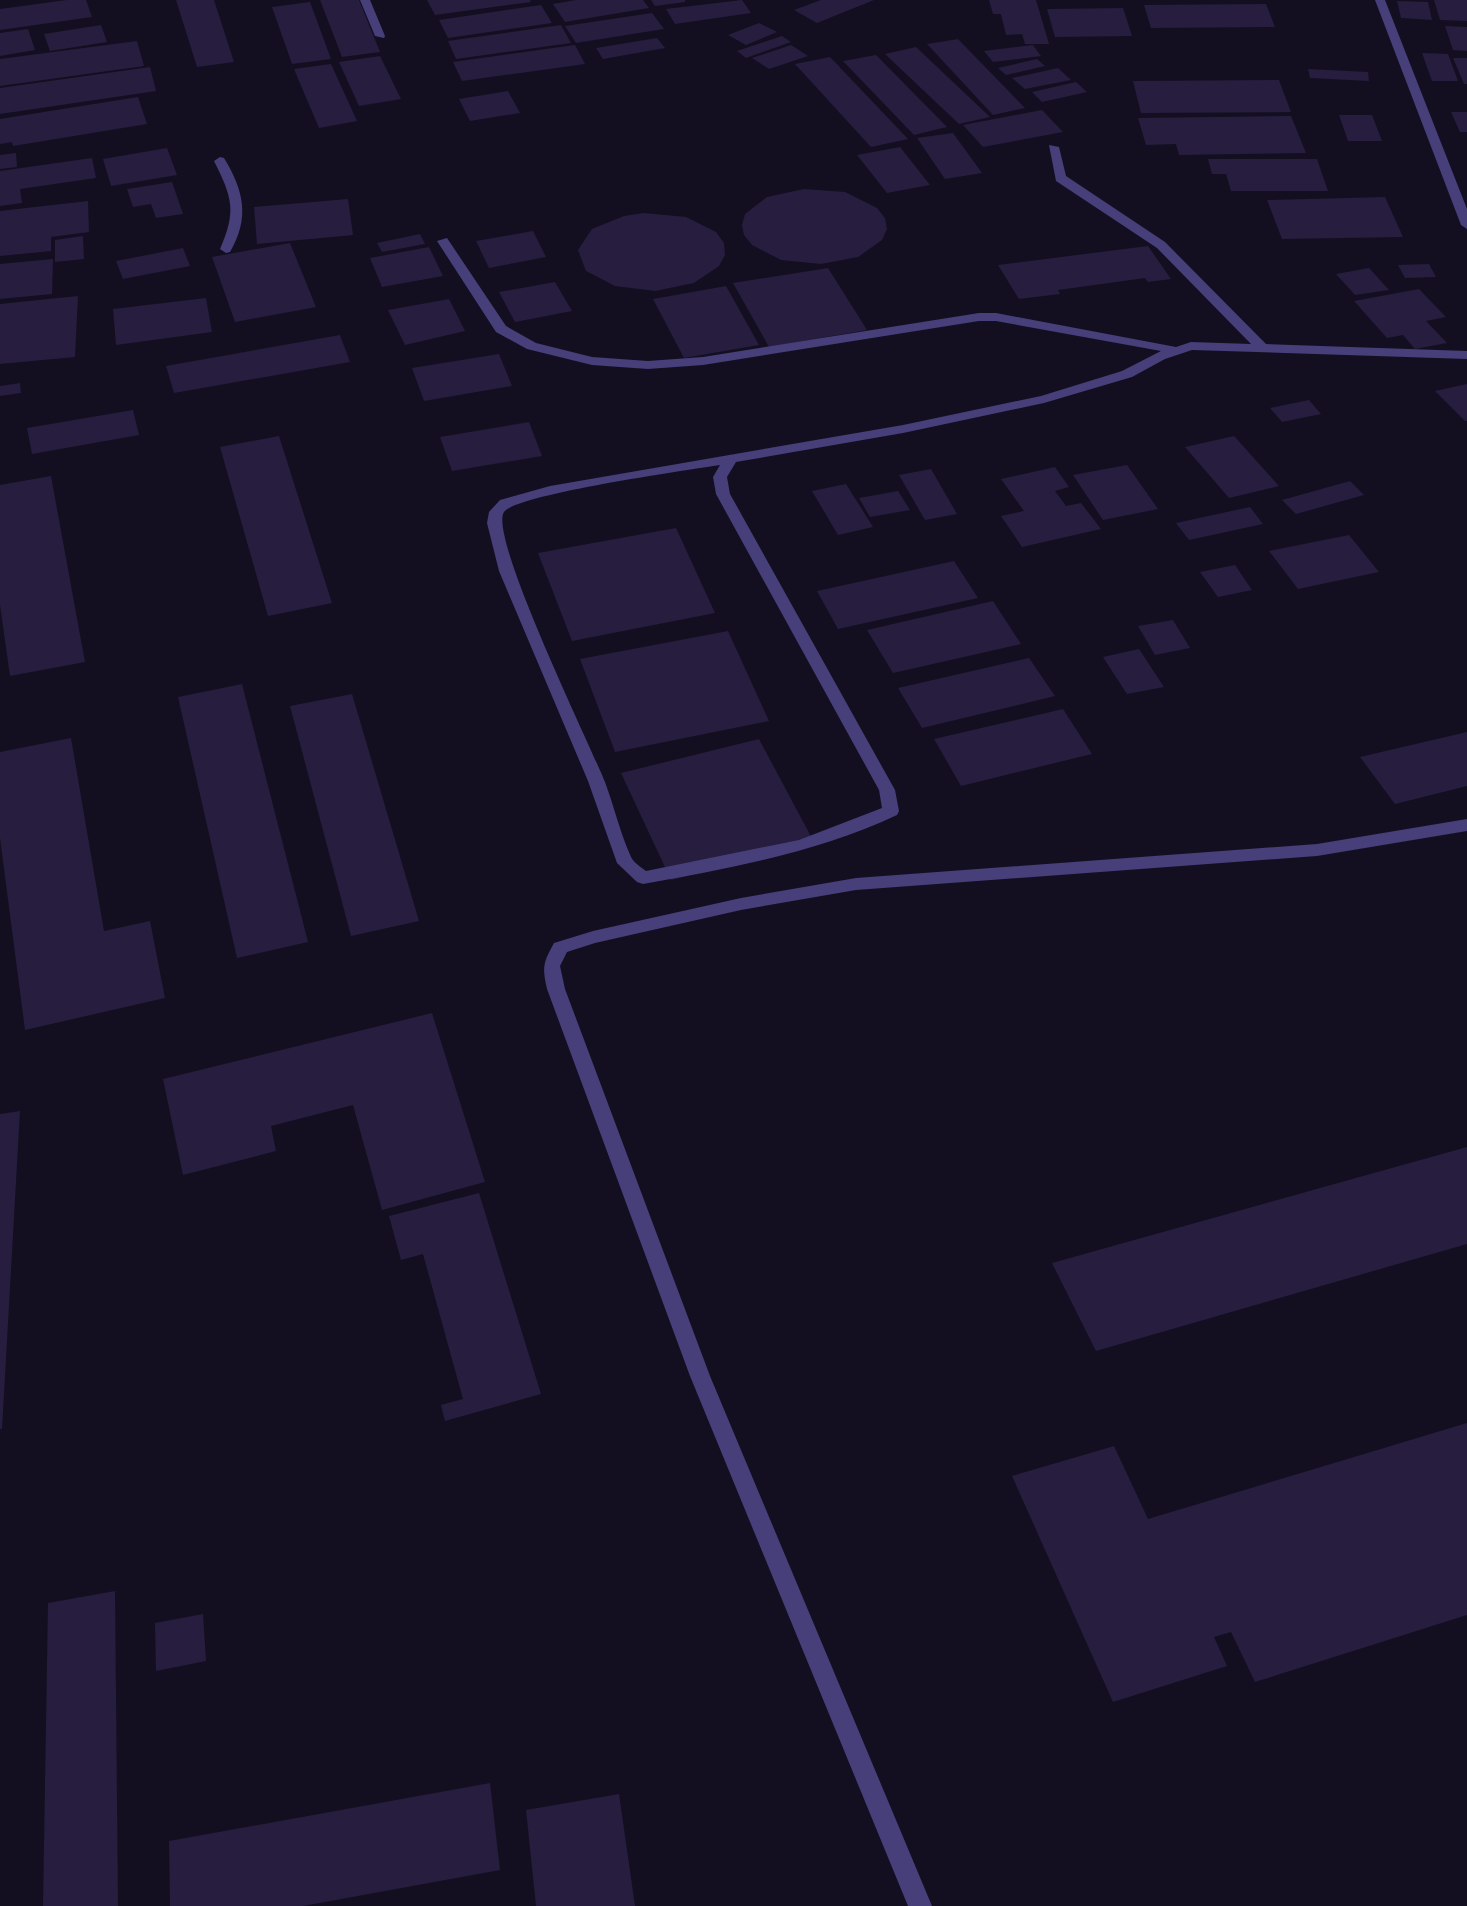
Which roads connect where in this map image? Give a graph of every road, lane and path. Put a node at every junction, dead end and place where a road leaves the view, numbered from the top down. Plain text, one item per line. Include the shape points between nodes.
1 (365, 0) edge
2 (1380, 0) edge
3 (380, 36) dead end
4 (1053, 147) dead end
5 (220, 161) dead end
6 (1467, 225) edge
7 (443, 241) dead end
8 (226, 249) dead end
9 (1260, 346) junction
10 (1174, 350) junction
11 (1467, 355) edge
12 (730, 460) junction
13 (1467, 825) edge
14 (919, 1906) edge

1 - 3 street
2 - 6 street
4 - 9 street via 1060,178 1161,245
5 - 8 street via 237,193 239,221
7 - 10 street via 501,329 514,341 620,364 730,357 979,317
9 - 10 street
9 - 11 street
10 - 12 street via 1127,374 1044,399
12 - 12 street via 720,477 723,494 887,790 891,811 862,826 777,853 643,878 625,863 596,781 506,571 494,523 496,512 505,503 550,490
13 - 14 street via 1317,850 856,884 593,937 560,948 551,965 700,1376

